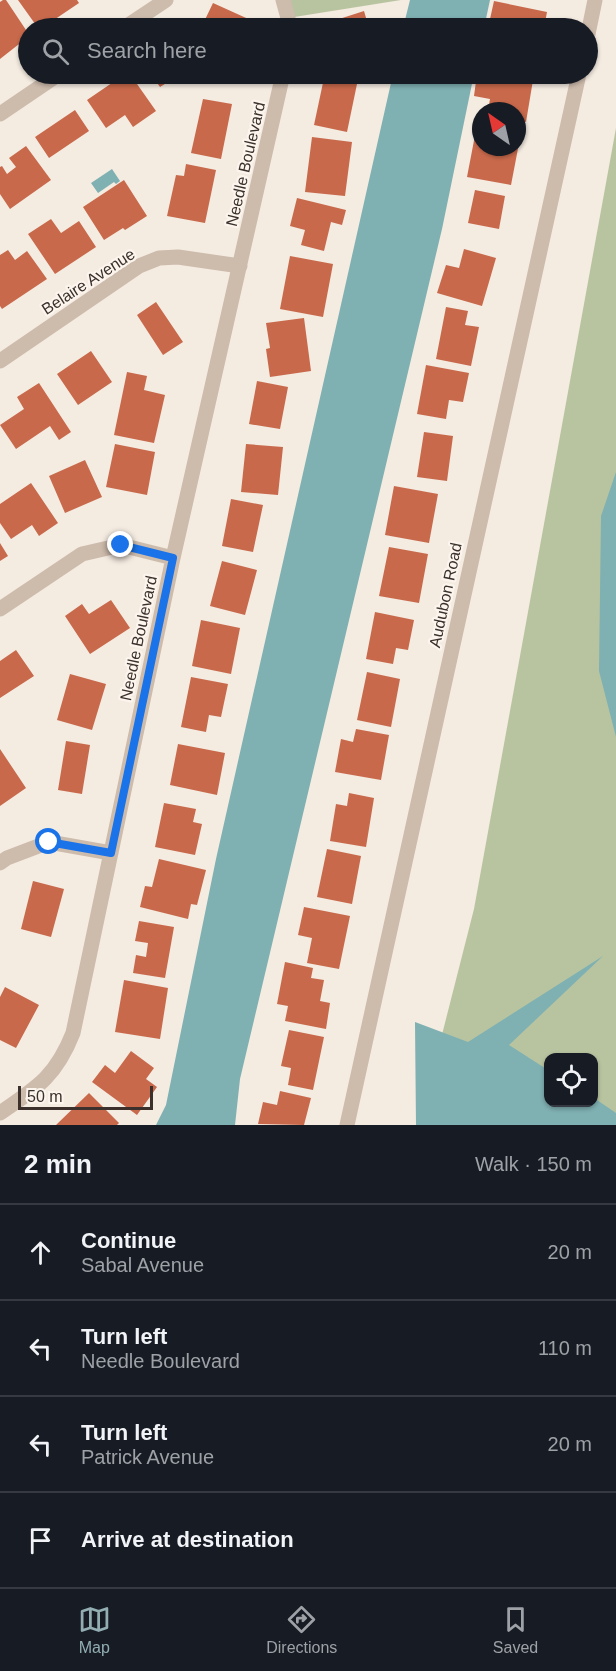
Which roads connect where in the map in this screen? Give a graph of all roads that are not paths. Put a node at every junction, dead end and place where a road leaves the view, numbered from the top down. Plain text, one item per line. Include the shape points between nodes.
1 (166, 0) edge
2 (283, 0) edge
3 (595, 0) edge
4 (139, 18) edge
5 (287, 18) edge
6 (591, 18) edge
7 (44, 84) edge
8 (281, 84) edge
9 (577, 84) edge
10 (0, 114) edge
11 (240, 267) junction
12 (0, 362) edge
13 (173, 558) junction
14 (0, 609) edge
15 (111, 853) junction
16 (0, 863) edge
17 (0, 1113) edge
18 (347, 1125) edge

1 - 4 street
2 - 5 street
3 - 6 street
7 - 10 street
8 - 11 street, Needle Boulevard
9 - 18 street, Audubon Road
11 - 12 street, Belaire Avenue via 178,257 159,258 139,266
11 - 13 street, Needle Boulevard
13 - 14 street via 121,545 82,554
13 - 15 street, Needle Boulevard
15 - 16 street via 49,842
15 - 17 street, Needle Boulevard via 73,1033 64,1056 55,1070

